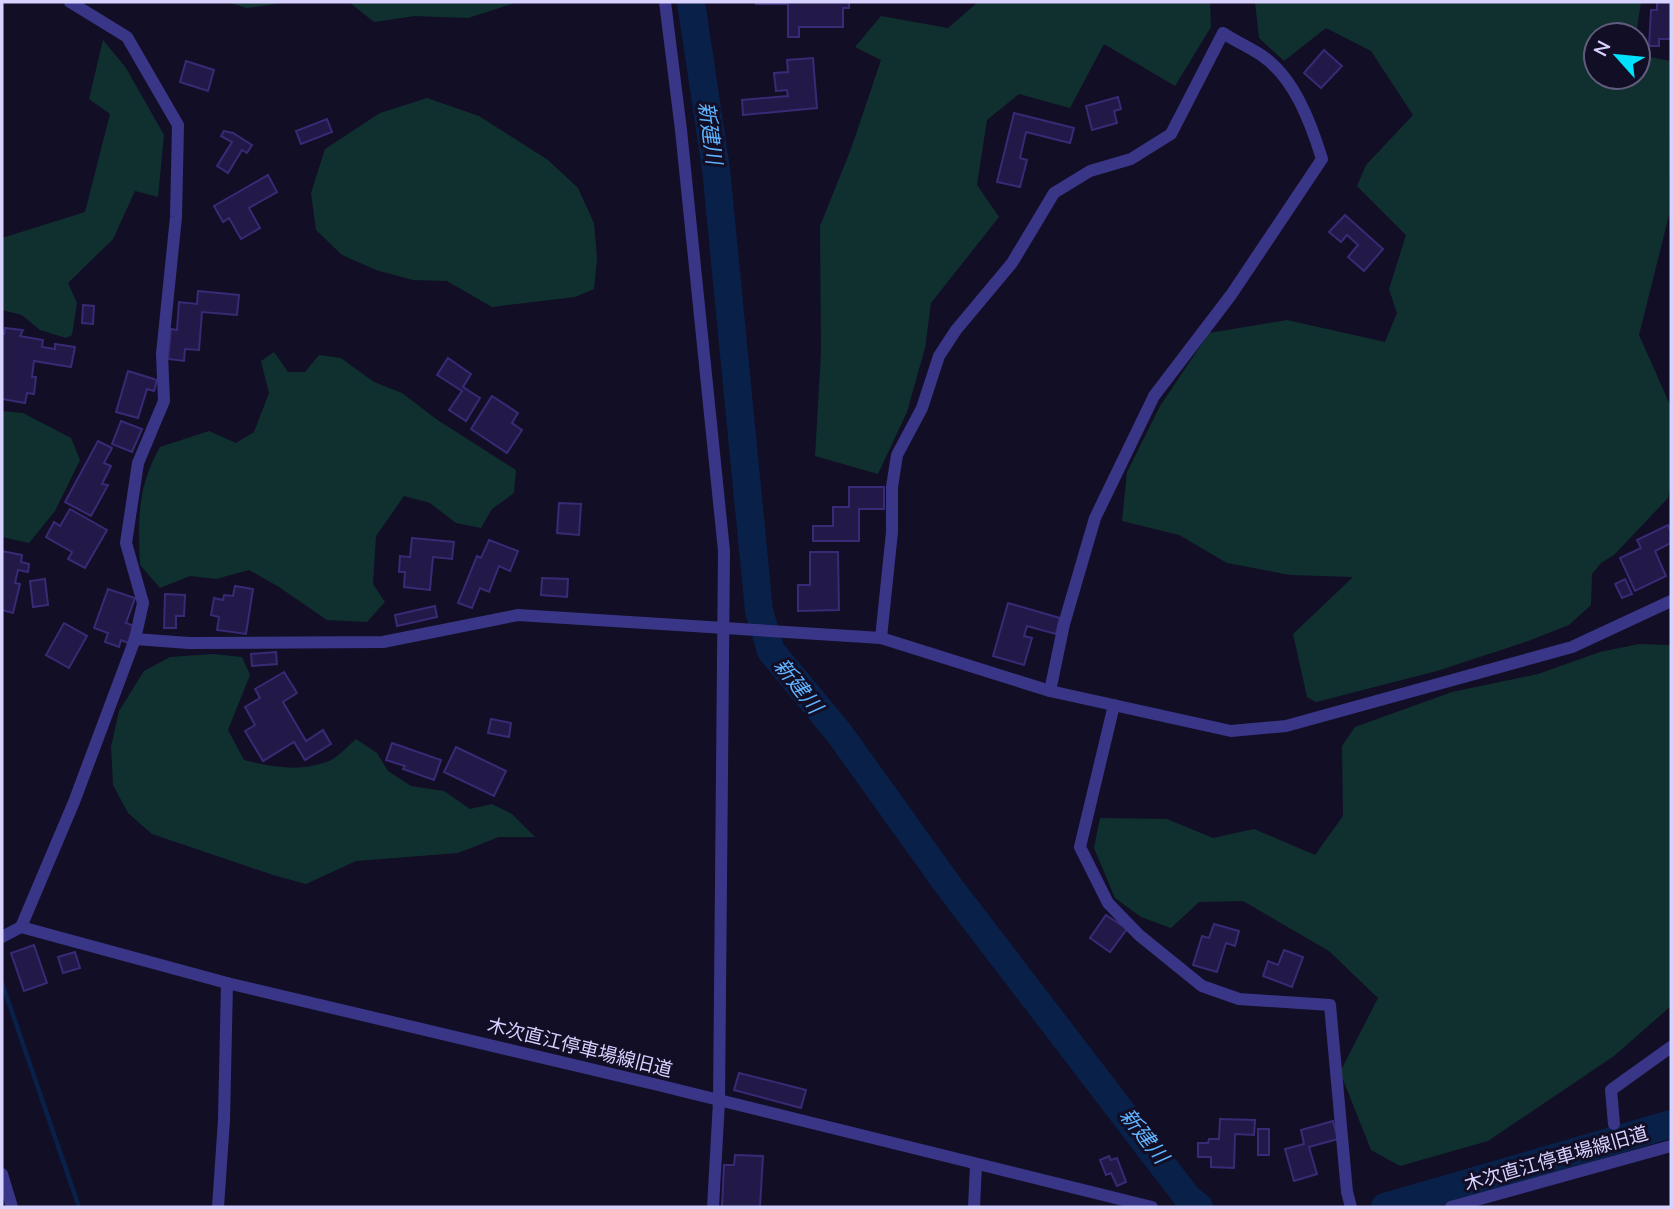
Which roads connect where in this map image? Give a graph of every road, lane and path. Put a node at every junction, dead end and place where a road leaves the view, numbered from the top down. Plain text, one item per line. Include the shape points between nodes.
1 (70, 2) edge
2 (665, 2) edge
3 (1671, 601) edge
4 (723, 628) junction
5 (881, 638) junction
6 (135, 639) junction
7 (1050, 691) junction
8 (1114, 705) junction
9 (22, 927) junction
10 (2, 937) edge
11 (227, 983) junction
12 (1671, 1047) edge
13 (719, 1102) junction
14 (1614, 1124) dead end
15 (1671, 1146) edge
16 (976, 1165) junction
17 (2, 1174) edge
18 (12, 1207) edge
19 (218, 1207) edge
20 (713, 1207) edge
21 (974, 1207) edge
22 (1152, 1207) edge
23 (1351, 1207) edge
24 (1451, 1207) edge

1 - 6 street via 127,37 178,125 176,218 162,354 164,401 138,463 126,543 142,603
2 - 4 street via 724,551
3 - 8 street via 1572,648 1286,726 1231,731
4 - 5 street
4 - 6 street via 518,615 383,642
4 - 13 street
5 - 7 street
5 - 7 street via 897,455 922,408 939,356 1012,263 1054,192 1090,171 1131,159 1171,134 1223,33 1264,57 1287,82 1312,126 1322,159 1231,295 1154,396 1095,518
6 - 9 street
7 - 8 street
8 - 23 street via 1080,847 1108,903 1202,986 1239,999 1330,1005
9 - 10 street
9 - 11 street, 木次直江停車場線旧道
11 - 13 street, 木次直江停車場線旧道
11 - 19 street
12 - 14 street via 1611,1090
13 - 16 street, 木次直江停車場線旧道
13 - 20 street
15 - 24 street, 木次直江停車場線旧道
16 - 21 street
16 - 22 street, 木次直江停車場線旧道
17 - 18 street

